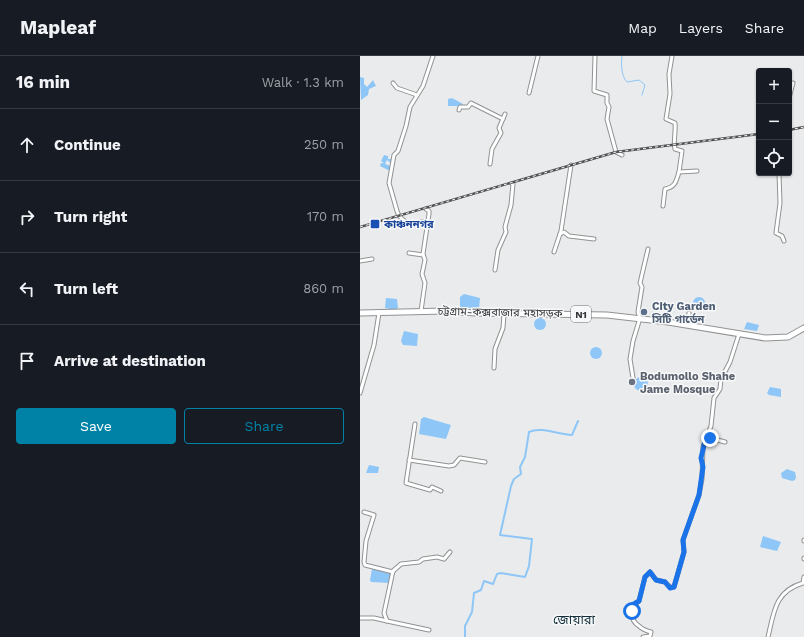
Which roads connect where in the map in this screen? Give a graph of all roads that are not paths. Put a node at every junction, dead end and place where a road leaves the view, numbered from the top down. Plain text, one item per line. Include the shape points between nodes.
1 (432, 56) edge
2 (538, 56) edge
3 (595, 56) edge
4 (672, 56) edge
5 (393, 83) dead end
6 (793, 83) dead end
7 (792, 87) edge
8 (529, 93) dead end
9 (417, 95) junction
10 (459, 110) dead end
11 (505, 114) dead end
12 (503, 119) junction
13 (622, 155) dead end
14 (490, 164) dead end
15 (571, 165) dead end
16 (697, 171) dead end
17 (679, 172) junction
18 (779, 176) edge
19 (512, 184) dead end
20 (663, 206) dead end
21 (426, 209) dead end
22 (428, 221) junction
23 (560, 234) junction
24 (568, 234) junction
25 (594, 239) dead end
26 (784, 240) dead end
27 (648, 250) dead end
28 (410, 253) dead end
29 (424, 255) junction
30 (372, 259) dead end
31 (360, 260) edge
32 (495, 270) dead end
33 (421, 311) junction
34 (360, 313) edge
35 (379, 313) junction
36 (689, 313) dead end
37 (504, 314) junction
38 (640, 318) junction
39 (687, 325) junction
40 (804, 328) edge
41 (739, 334) junction
42 (494, 368) dead end
43 (633, 378) dead end
44 (360, 393) edge
45 (415, 424) dead end
46 (706, 437) junction
47 (725, 442) dead end
48 (410, 460) junction
49 (485, 462) dead end
50 (441, 491) dead end
51 (364, 512) dead end
52 (450, 552) dead end
53 (392, 572) junction
54 (804, 577) edge
55 (360, 618) edge
56 (387, 621) junction
57 (429, 630) dead end
58 (643, 637) edge
59 (768, 637) edge

1 - 9 street
2 - 8 street
3 - 13 street via 594,91 607,95 607,118 616,152
4 - 17 street via 666,119 675,123 675,149 682,151
5 - 9 street via 398,88
6 - 7 street
9 - 22 street via 410,107 398,151 394,155 389,183 399,216 408,224
10 - 12 street via 471,103
11 - 12 street
12 - 14 street via 499,128 501,132 492,149
15 - 23 street
16 - 17 street
17 - 20 street via 672,188 665,189
18 - 26 street via 780,203 776,233
19 - 32 street via 506,232
21 - 22 street via 429,212
22 - 29 street
23 - 24 street
23 - 24 street via 554,251 560,236
24 - 25 street
27 - 38 street via 640,283
28 - 29 street
29 - 33 street
30 - 31 street
33 - 35 highway, চট্টগ্রাম-কক্সবাজার মহাসড়ক / N1
33 - 37 highway, চট্টগ্রাম-কক্সবাজার মহাসড়ক / N1
34 - 35 highway, চট্টগ্রাম-কক্সবাজার মহাসড়ক / N1
35 - 44 street via 374,345
36 - 39 street
37 - 38 highway, চট্টগ্রাম-কক্সবাজার মহাসড়ক / N1 via 607,315
37 - 42 street via 503,328 495,349
38 - 39 highway, চট্টগ্রাম-কক্সবাজার মহাসড়ক / N1
38 - 43 street via 631,348 630,365
39 - 41 highway, চট্টগ্রাম-কক্সবাজার মহাসড়ক / N1
40 - 41 highway, চট্টগ্রাম-কক্সবাজার মহাসড়ক / N1 via 777,338
41 - 46 street via 720,389 715,394 711,426
45 - 48 street
46 - 47 street
46 - 58 street via 701,458 703,467 699,495 683,540 684,552 674,587 670,588 665,582 656,580 650,572 645,577 639,601 633,607 632,614 638,626 651,632 650,636
48 - 49 street via 449,466 454,465 460,458
48 - 50 street via 406,483 426,490 432,487
51 - 53 street via 374,515 364,548 365,565
52 - 53 street via 444,559 437,557 401,564
53 - 56 street via 384,613
54 - 59 street via 803,583 791,587 778,600
55 - 56 street
56 - 57 street

